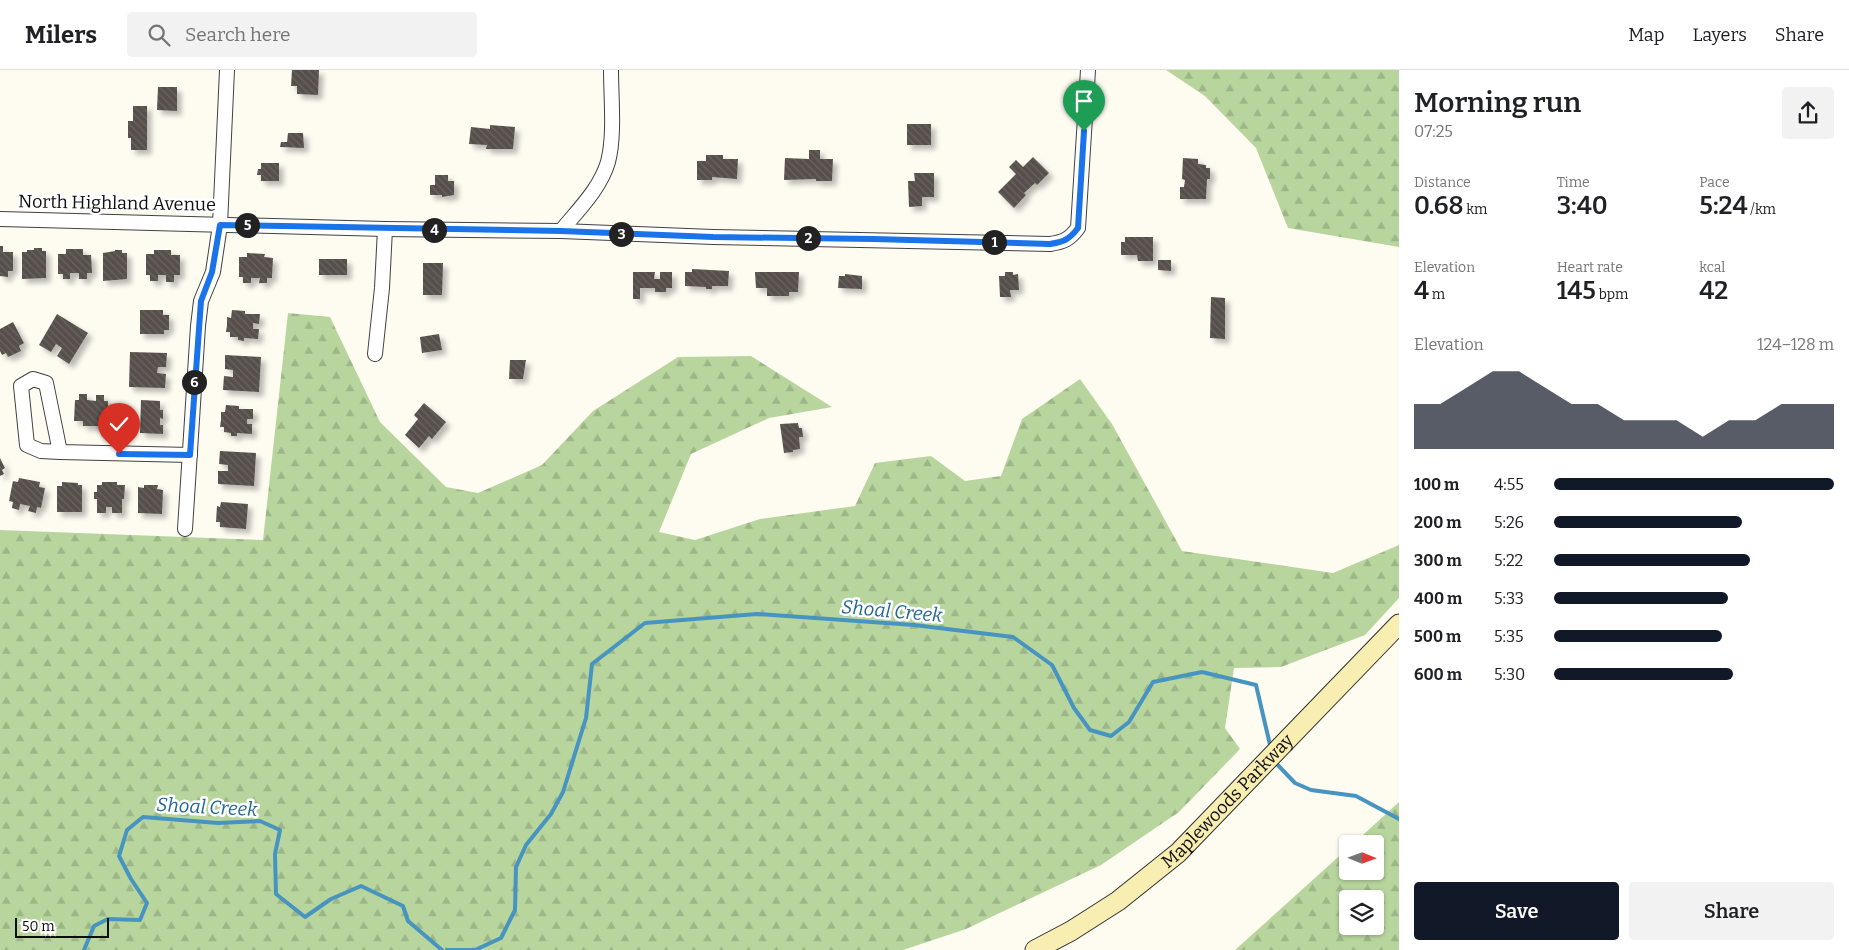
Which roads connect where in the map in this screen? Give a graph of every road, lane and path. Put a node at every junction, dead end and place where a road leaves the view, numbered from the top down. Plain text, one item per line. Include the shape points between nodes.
1 (227, 70) edge
2 (611, 70) edge
3 (1088, 70) edge
4 (0, 219) edge
5 (220, 225) junction
6 (385, 229) junction
7 (561, 231) junction
8 (375, 354) dead end
9 (60, 452) junction
10 (190, 455) junction
11 (185, 529) dead end
12 (1399, 624) edge
13 (1035, 950) edge

1 - 5 street
2 - 7 street via 608,162 586,202
3 - 7 street, North Highland Avenue via 1078,228 1064,242 713,237
4 - 5 street, North Highland Avenue
5 - 6 street, North Highland Avenue
5 - 10 street via 212,272 201,301
6 - 7 street, North Highland Avenue
6 - 8 street
9 - 9 street via 46,383 33,379 21,386 27,445 41,451
9 - 10 street
10 - 11 street
12 - 13 main road, Maplewoods Parkway via 1178,853 1118,901

